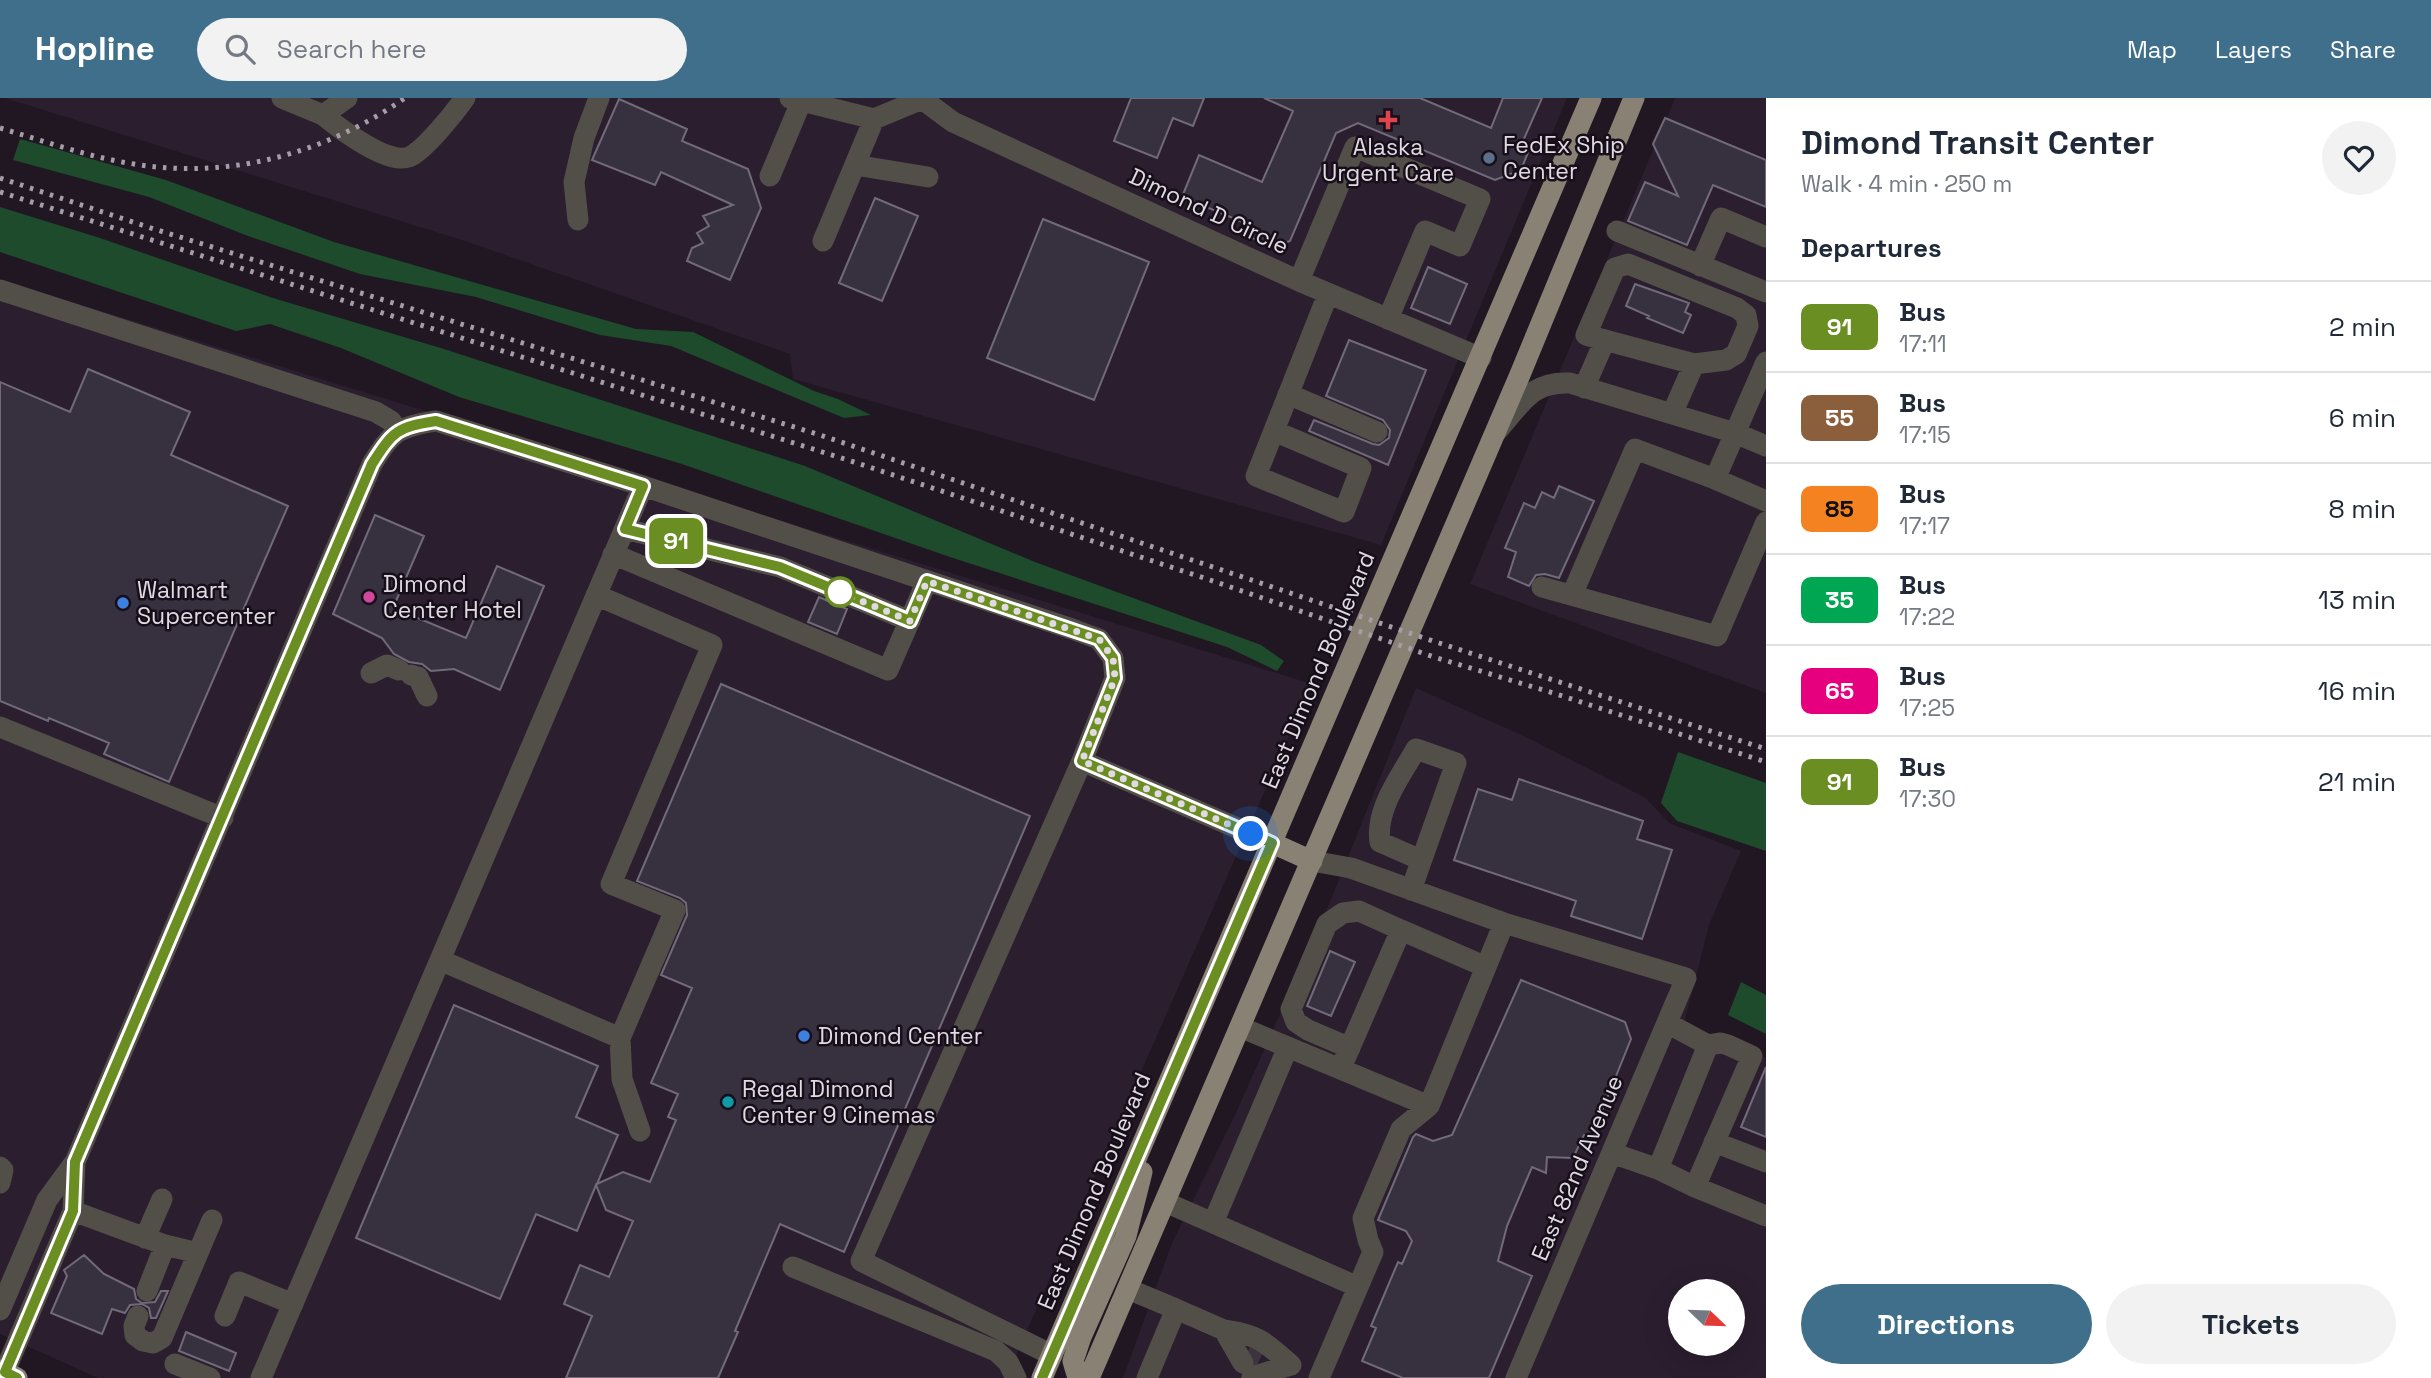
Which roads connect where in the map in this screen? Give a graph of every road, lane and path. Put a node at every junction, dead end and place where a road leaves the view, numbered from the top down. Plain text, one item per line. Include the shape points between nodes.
1 (282, 98) edge
2 (347, 98) edge
3 (465, 98) edge
4 (599, 98) edge
5 (1591, 98) edge
6 (1634, 98) edge
7 (922, 99) edge
8 (795, 100) edge
9 (323, 115) junction
10 (874, 119) junction
11 (855, 165) junction
12 (770, 176) dead end
13 (928, 177) dead end
14 (578, 220) dead end
15 (1617, 231) dead end
16 (1766, 237) edge
17 (823, 241) dead end
18 (1700, 265) junction
19 (1299, 282) junction
20 (0, 290) edge
21 (1766, 292) edge
22 (1328, 294) junction
23 (1388, 319) junction
24 (1605, 340) junction
25 (1481, 358) junction
26 (1766, 362) edge
27 (1694, 364) junction
28 (1584, 388) junction
29 (1288, 394) junction
30 (1672, 414) junction
31 (398, 431) junction
32 (1274, 431) junction
33 (1377, 432) dead end
34 (1494, 433) junction
35 (1735, 433) junction
36 (1766, 446) edge
37 (1715, 479) junction
38 (643, 486) junction
39 (1766, 501) edge
40 (1766, 523) edge
41 (625, 529) junction
42 (614, 554) junction
43 (927, 581) junction
44 (1542, 586) dead end
45 (596, 595) junction
46 (1572, 595) junction
47 (910, 621) junction
48 (372, 673) dead end
49 (427, 696) dead end
50 (0, 727) edge
51 (1082, 761) junction
52 (223, 818) junction
53 (1272, 843) junction
54 (1421, 860) junction
55 (1312, 861) junction
56 (1411, 890) junction
57 (1504, 923) junction
58 (1401, 930) junction
59 (440, 960) junction
60 (1486, 967) junction
61 (1667, 1023) junction
62 (1240, 1027) junction
63 (620, 1038) junction
64 (1708, 1045) junction
65 (1288, 1047) junction
66 (1350, 1048) junction
67 (1340, 1069) junction
68 (1429, 1106) junction
69 (640, 1131) dead end
70 (1147, 1135) junction
71 (1714, 1142) junction
72 (1612, 1153) junction
73 (75, 1162) junction
74 (1766, 1162) edge
75 (0, 1167) edge
76 (1658, 1169) junction
77 (0, 1182) edge
78 (1695, 1187) junction
79 (162, 1199) dead end
80 (1165, 1202) junction
81 (73, 1211) junction
82 (1766, 1216) edge
83 (212, 1220) dead end
84 (1213, 1223) junction
85 (145, 1238) junction
86 (165, 1245) junction
87 (198, 1253) junction
88 (793, 1267) dead end
89 (1359, 1287) junction
90 (1128, 1289) junction
91 (147, 1291) dead end
92 (293, 1304) junction
93 (0, 1310) edge
94 (1176, 1310) junction
95 (138, 1316) dead end
96 (225, 1316) dead end
97 (1224, 1330) junction
98 (1052, 1355) junction
99 (1250, 1360) edge
100 (175, 1364) dead end
101 (1291, 1365) junction
102 (6, 1375) edge
103 (210, 1378) edge
104 (261, 1378) edge
105 (1016, 1378) edge
106 (1042, 1378) edge
107 (1052, 1378) edge
108 (1078, 1378) edge
109 (1090, 1378) edge
110 (1147, 1378) edge
111 (1320, 1378) edge
112 (1516, 1378) edge

1 - 9 street
2 - 9 street
3 - 9 street via 449,121 410,157 395,159 345,134
4 - 14 street via 574,182
5 - 25 main road, East Dimond Boulevard
6 - 34 main road
7 - 10 street
7 - 19 street, Dimond D Circle via 953,122
8 - 10 street
8 - 12 street
10 - 11 street
11 - 13 street
11 - 17 street
15 - 18 street
16 - 18 street via 1721,218
18 - 21 street
19 - 22 street, Dimond D Circle
19 - 23 street via 1355,147 1480,199 1460,246 1425,231
20 - 31 street via 376,412
22 - 23 street, Dimond D Circle
22 - 29 street
23 - 25 street, Dimond D Circle
24 - 27 street
24 - 27 street via 1586,335 1615,268 1629,264 1746,315 1748,326 1736,354 1727,360
24 - 28 street
25 - 53 main road, East Dimond Boulevard
26 - 35 street
27 - 30 street
28 - 30 street
28 - 34 street via 1570,383 1537,387
29 - 32 street
29 - 33 street
30 - 35 street
31 - 38 street via 436,421
31 - 52 street via 372,464
32 - 32 street via 1256,476 1344,512 1361,468
34 - 55 main road
35 - 36 street
35 - 37 street
37 - 39 street
37 - 46 street via 1635,449
38 - 41 street
38 - 43 street
40 - 46 street via 1717,636
41 - 42 street
41 - 47 street via 780,567
42 - 45 street
42 - 47 street via 888,670
43 - 47 street
43 - 51 street via 1099,639 1113,658 1115,678
44 - 46 street
45 - 59 street
45 - 63 street via 712,645 611,884 675,910
48 - 49 street via 387,665 418,677
50 - 52 street
51 - 53 street
51 - 98 street via 861,1261
52 - 73 street
53 - 55 main road
53 - 70 main road, East Dimond Boulevard
54 - 54 street via 1456,763 1416,749 1389,797 1378,832 1380,842
54 - 56 street
55 - 56 street via 1351,868
55 - 62 main road
56 - 57 street
57 - 60 street
57 - 61 street, East 82nd Avenue via 1686,978
58 - 60 street
58 - 66 street
58 - 66 street via 1359,912 1343,913 1328,925 1291,1010 1296,1022 1308,1030
59 - 63 street
59 - 92 street
60 - 68 street
61 - 64 street
61 - 72 street, East 82nd Avenue
62 - 65 street
62 - 80 main road
63 - 69 street via 622,1079
64 - 71 street via 1721,1043 1752,1056
64 - 76 street
65 - 67 street
65 - 84 street
66 - 67 street
67 - 68 street
68 - 89 street via 1401,1129 1363,1218 1373,1252
70 - 98 main road, East Dimond Boulevard
70 - 108 main road via 1126,1236 1073,1361
71 - 74 street
71 - 78 street
72 - 76 street
72 - 112 street, East 82nd Avenue
73 - 81 street
73 - 93 street via 47,1200
75 - 77 street
76 - 78 street
78 - 82 street
79 - 85 street
80 - 84 street
80 - 90 main road
81 - 85 street
81 - 102 street
83 - 87 street
84 - 89 street
85 - 86 street
86 - 87 street
86 - 91 street
87 - 95 street via 162,1338 153,1343 135,1335
88 - 105 street via 996,1351
89 - 111 street
90 - 94 street
90 - 109 main road
92 - 96 street via 239,1282
92 - 104 street
94 - 97 street
94 - 110 street
97 - 99 street
97 - 101 street via 1263,1340
98 - 106 main road, East Dimond Boulevard
98 - 107 main road
99 - 101 street
100 - 103 street
101 - 111 street

